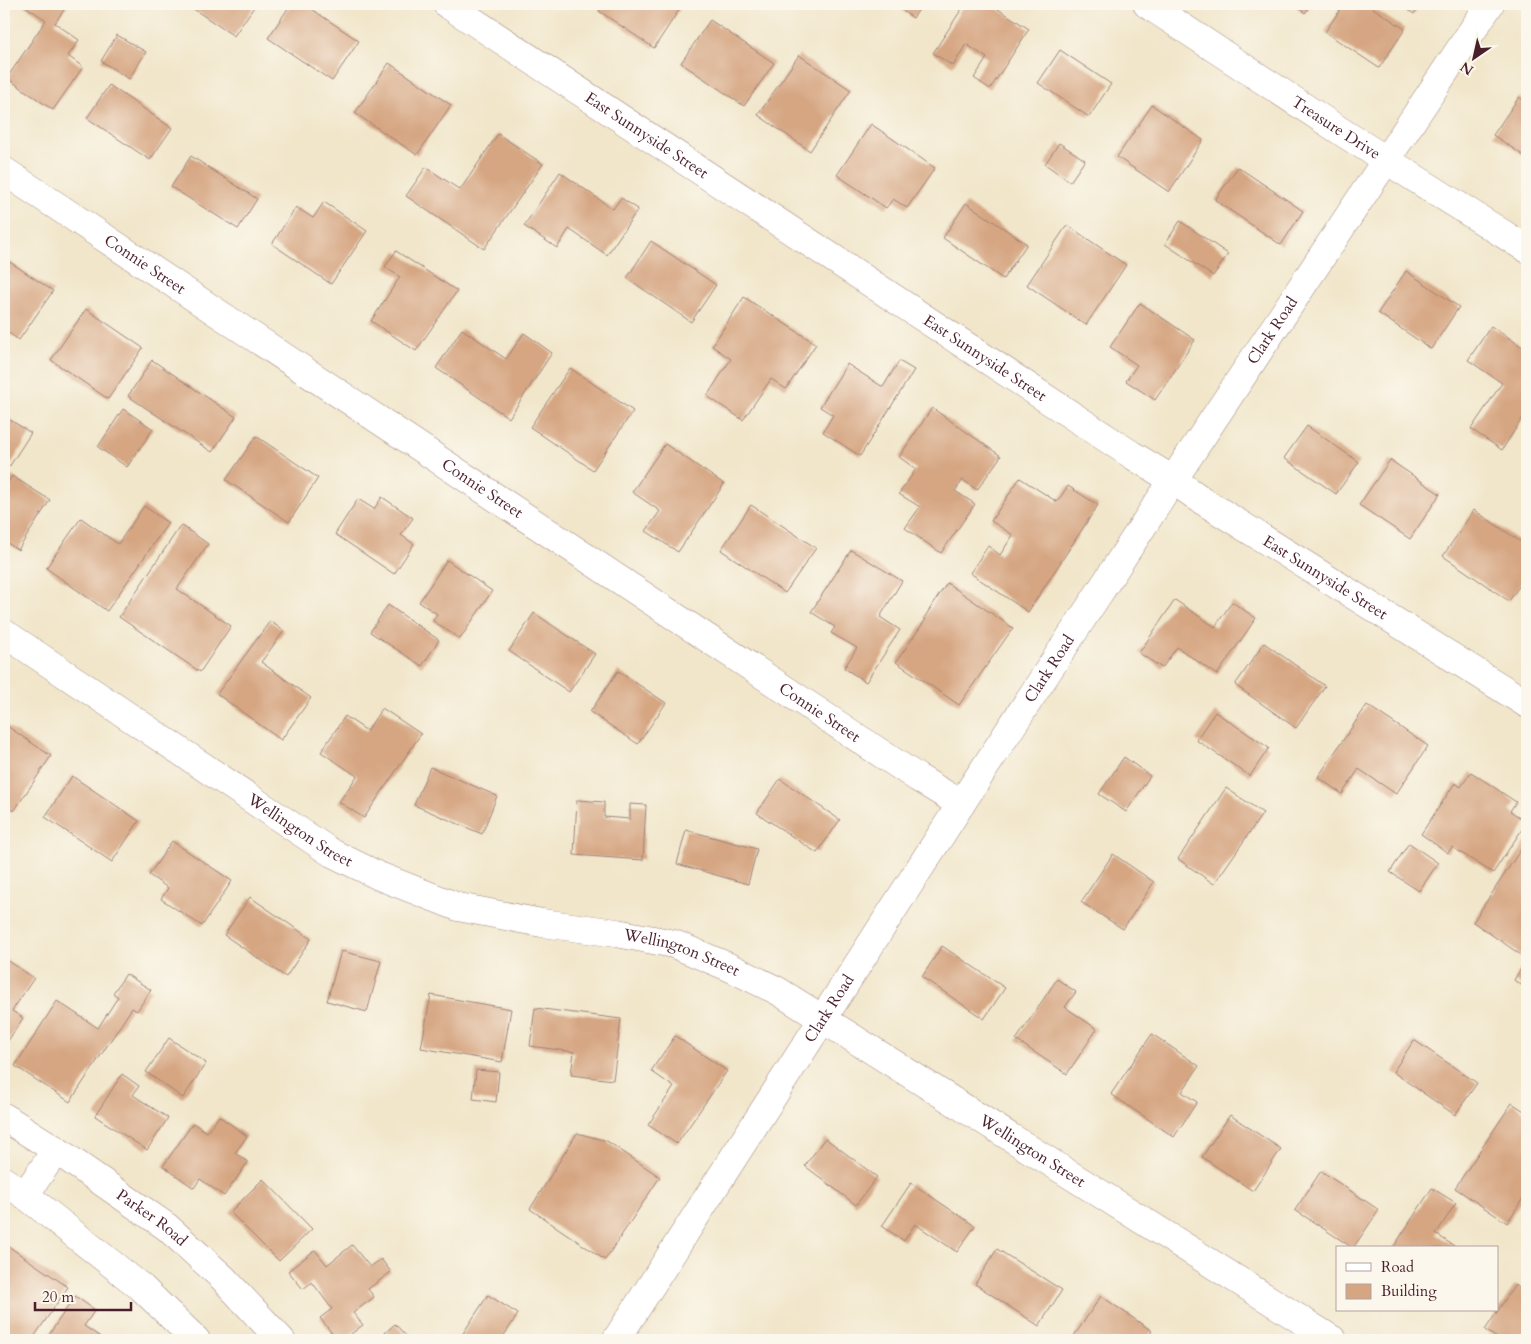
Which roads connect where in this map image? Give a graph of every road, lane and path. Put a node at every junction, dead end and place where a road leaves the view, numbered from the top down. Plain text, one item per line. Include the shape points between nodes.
1 (447, 4) edge
2 (1147, 4) edge
3 (1490, 4) edge
4 (1386, 160) junction
5 (4, 171) edge
6 (1527, 249) edge
7 (1173, 480) junction
8 (4, 633) edge
9 (1527, 704) edge
10 (961, 804) junction
11 (822, 1018) junction
12 (4, 1117) edge
13 (56, 1150) junction
14 (14, 1188) edge
15 (196, 1340) edge
16 (281, 1340) edge
17 (616, 1340) edge
18 (1333, 1340) edge

1 - 7 street, East Sunnyside Street
2 - 4 street, Treasure Drive
3 - 4 street, Clark Road
4 - 6 street, Treasure Drive
4 - 7 street, Clark Road
5 - 10 street, Connie Street
7 - 9 street, East Sunnyside Street
7 - 10 street, Clark Road
8 - 11 street, Wellington Street via 332,853 379,876 458,907 674,944 778,991
10 - 11 street, Clark Road
11 - 17 street, Clark Road
11 - 18 street, Wellington Street
12 - 13 street, Parker Road
13 - 14 street
13 - 16 street, Parker Road via 167,1227 223,1278
14 - 15 street via 142,1288

